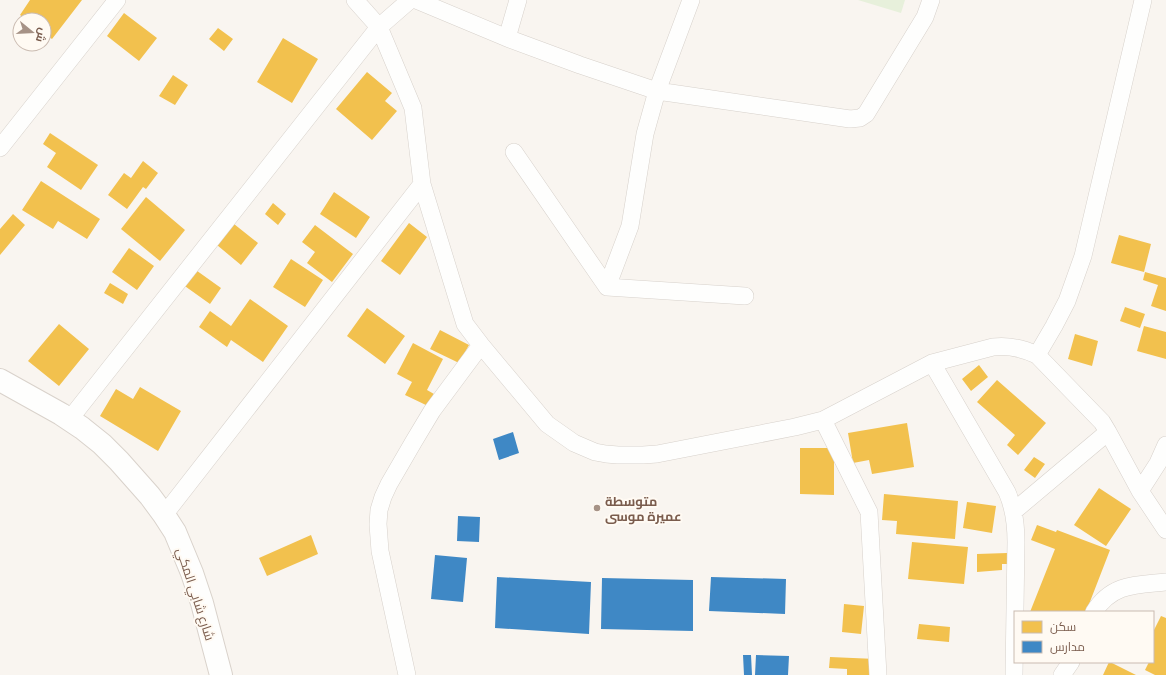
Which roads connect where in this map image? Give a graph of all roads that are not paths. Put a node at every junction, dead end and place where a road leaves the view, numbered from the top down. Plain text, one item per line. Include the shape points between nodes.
1 (117, 0) edge
2 (356, 0) edge
3 (410, 0) edge
4 (416, 0) edge
5 (691, 0) edge
6 (931, 0) edge
7 (1143, 0) edge
8 (521, 2) edge
9 (379, 27) junction
10 (507, 38) junction
11 (658, 91) junction
12 (0, 148) edge
13 (514, 152) dead end
14 (422, 184) junction
15 (607, 287) junction
16 (745, 296) dead end
17 (481, 346) junction
18 (1037, 355) junction
19 (932, 363) junction
20 (0, 380) edge
21 (69, 420) junction
22 (823, 420) junction
23 (1108, 432) junction
24 (1166, 445) edge
25 (1140, 491) junction
26 (1014, 511) junction
27 (164, 515) junction
28 (1166, 530) edge
29 (1166, 582) edge
30 (1015, 611) edge
31 (1095, 611) edge
32 (1014, 663) edge
33 (1070, 663) edge
34 (220, 675) edge
35 (407, 675) edge
36 (878, 675) edge
37 (1014, 675) edge
38 (1062, 675) edge

1 - 12 street
2 - 9 street
3 - 9 street
4 - 10 street
5 - 11 street
6 - 11 street via 925,17 866,114 860,118 850,119
7 - 18 street via 1083,256 1067,301
8 - 10 street
9 - 14 street via 413,108
9 - 21 street
10 - 11 street
11 - 15 street via 646,134 630,226
13 - 15 street
14 - 17 street via 465,324
14 - 27 street
15 - 16 street
17 - 22 street via 547,424 574,443 595,452 618,455 657,454
17 - 35 street via 432,411 389,484 380,510 380,551
18 - 19 street via 1026,349 1003,345
18 - 23 street via 1096,415
19 - 22 street
19 - 26 street via 1007,492
20 - 21 main road, شارع شابي المكي
21 - 27 main road, شارع شابي المكي via 119,460
22 - 36 street via 869,512
23 - 25 street
23 - 26 street
24 - 25 street
25 - 28 street
26 - 30 street
27 - 34 main road, شارع شابي المكي via 175,532 192,573
29 - 31 street via 1125,587 1103,600
32 - 37 street
33 - 38 street

